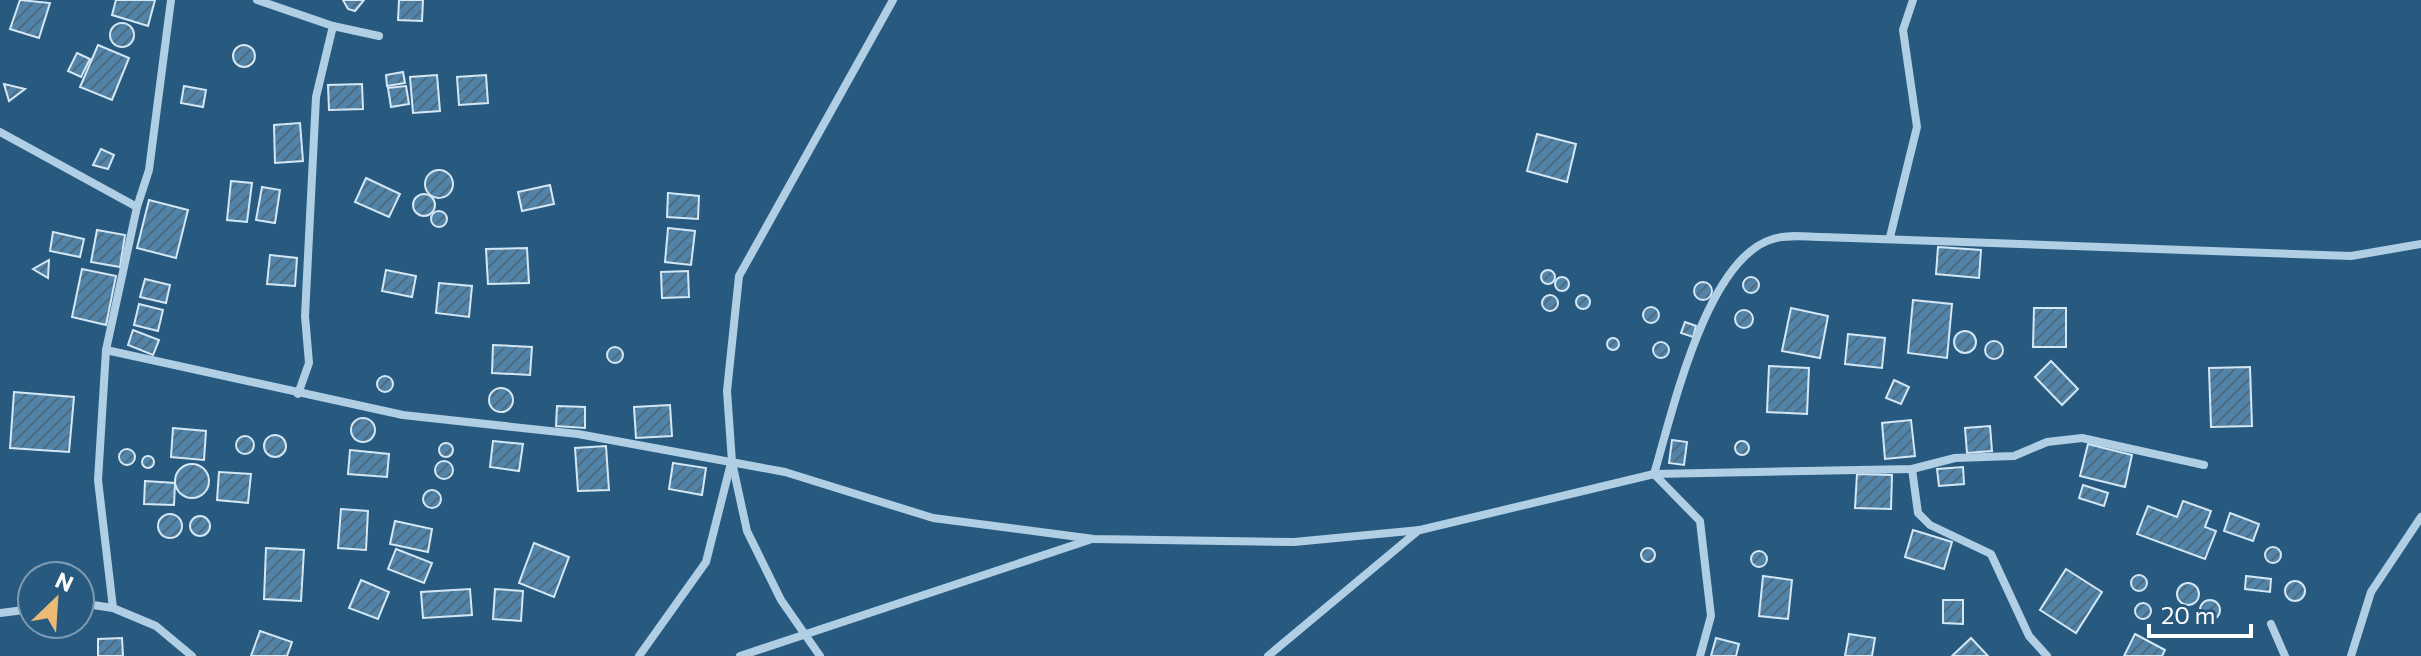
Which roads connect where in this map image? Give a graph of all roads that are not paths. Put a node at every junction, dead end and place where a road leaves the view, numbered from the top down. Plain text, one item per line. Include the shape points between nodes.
1 (171, 0) edge
2 (257, 0) edge
3 (893, 0) edge
4 (1913, 0) edge
5 (333, 26) junction
6 (379, 36) dead end
7 (0, 132) edge
8 (137, 207) junction
9 (1890, 237) junction
10 (2421, 244) edge
11 (106, 350) junction
12 (298, 394) junction
13 (732, 462) junction
14 (2204, 465) dead end
15 (1912, 469) junction
16 (1654, 474) junction
17 (2421, 517) edge
18 (1420, 530) junction
19 (1094, 539) junction
20 (96, 605) edge
21 (113, 608) junction
22 (2271, 624) dead end
23 (805, 635) junction
24 (192, 656) edge
25 (639, 656) edge
26 (740, 656) edge
27 (820, 656) edge
28 (1268, 656) edge
29 (1700, 656) edge
30 (2047, 656) edge
31 (2285, 656) edge
32 (2351, 656) edge

1 - 8 street via 149,170
2 - 5 street
3 - 13 street via 739,276 727,391
4 - 9 street via 1903,30 1917,127
5 - 6 street
5 - 12 street via 316,97 305,316 309,363
7 - 8 street
8 - 11 street
9 - 10 street via 2351,256
9 - 16 street via 1774,238 1752,249 1687,353
11 - 12 street
11 - 21 street via 98,480
12 - 13 street via 403,415 578,434
13 - 19 street via 785,472 933,518
13 - 23 street via 747,531
13 - 25 street via 706,562
14 - 15 street via 2082,438 2047,442 2014,456 1955,458
15 - 16 street
15 - 30 street via 1918,513 1930,525 1991,554 2029,636
16 - 18 street
16 - 29 street via 1700,521 1711,616
17 - 32 street via 2371,592
18 - 19 street via 1294,542
18 - 28 street
19 - 23 street
20 - 21 street
21 - 24 street via 156,626
22 - 31 street
23 - 26 street
23 - 27 street

